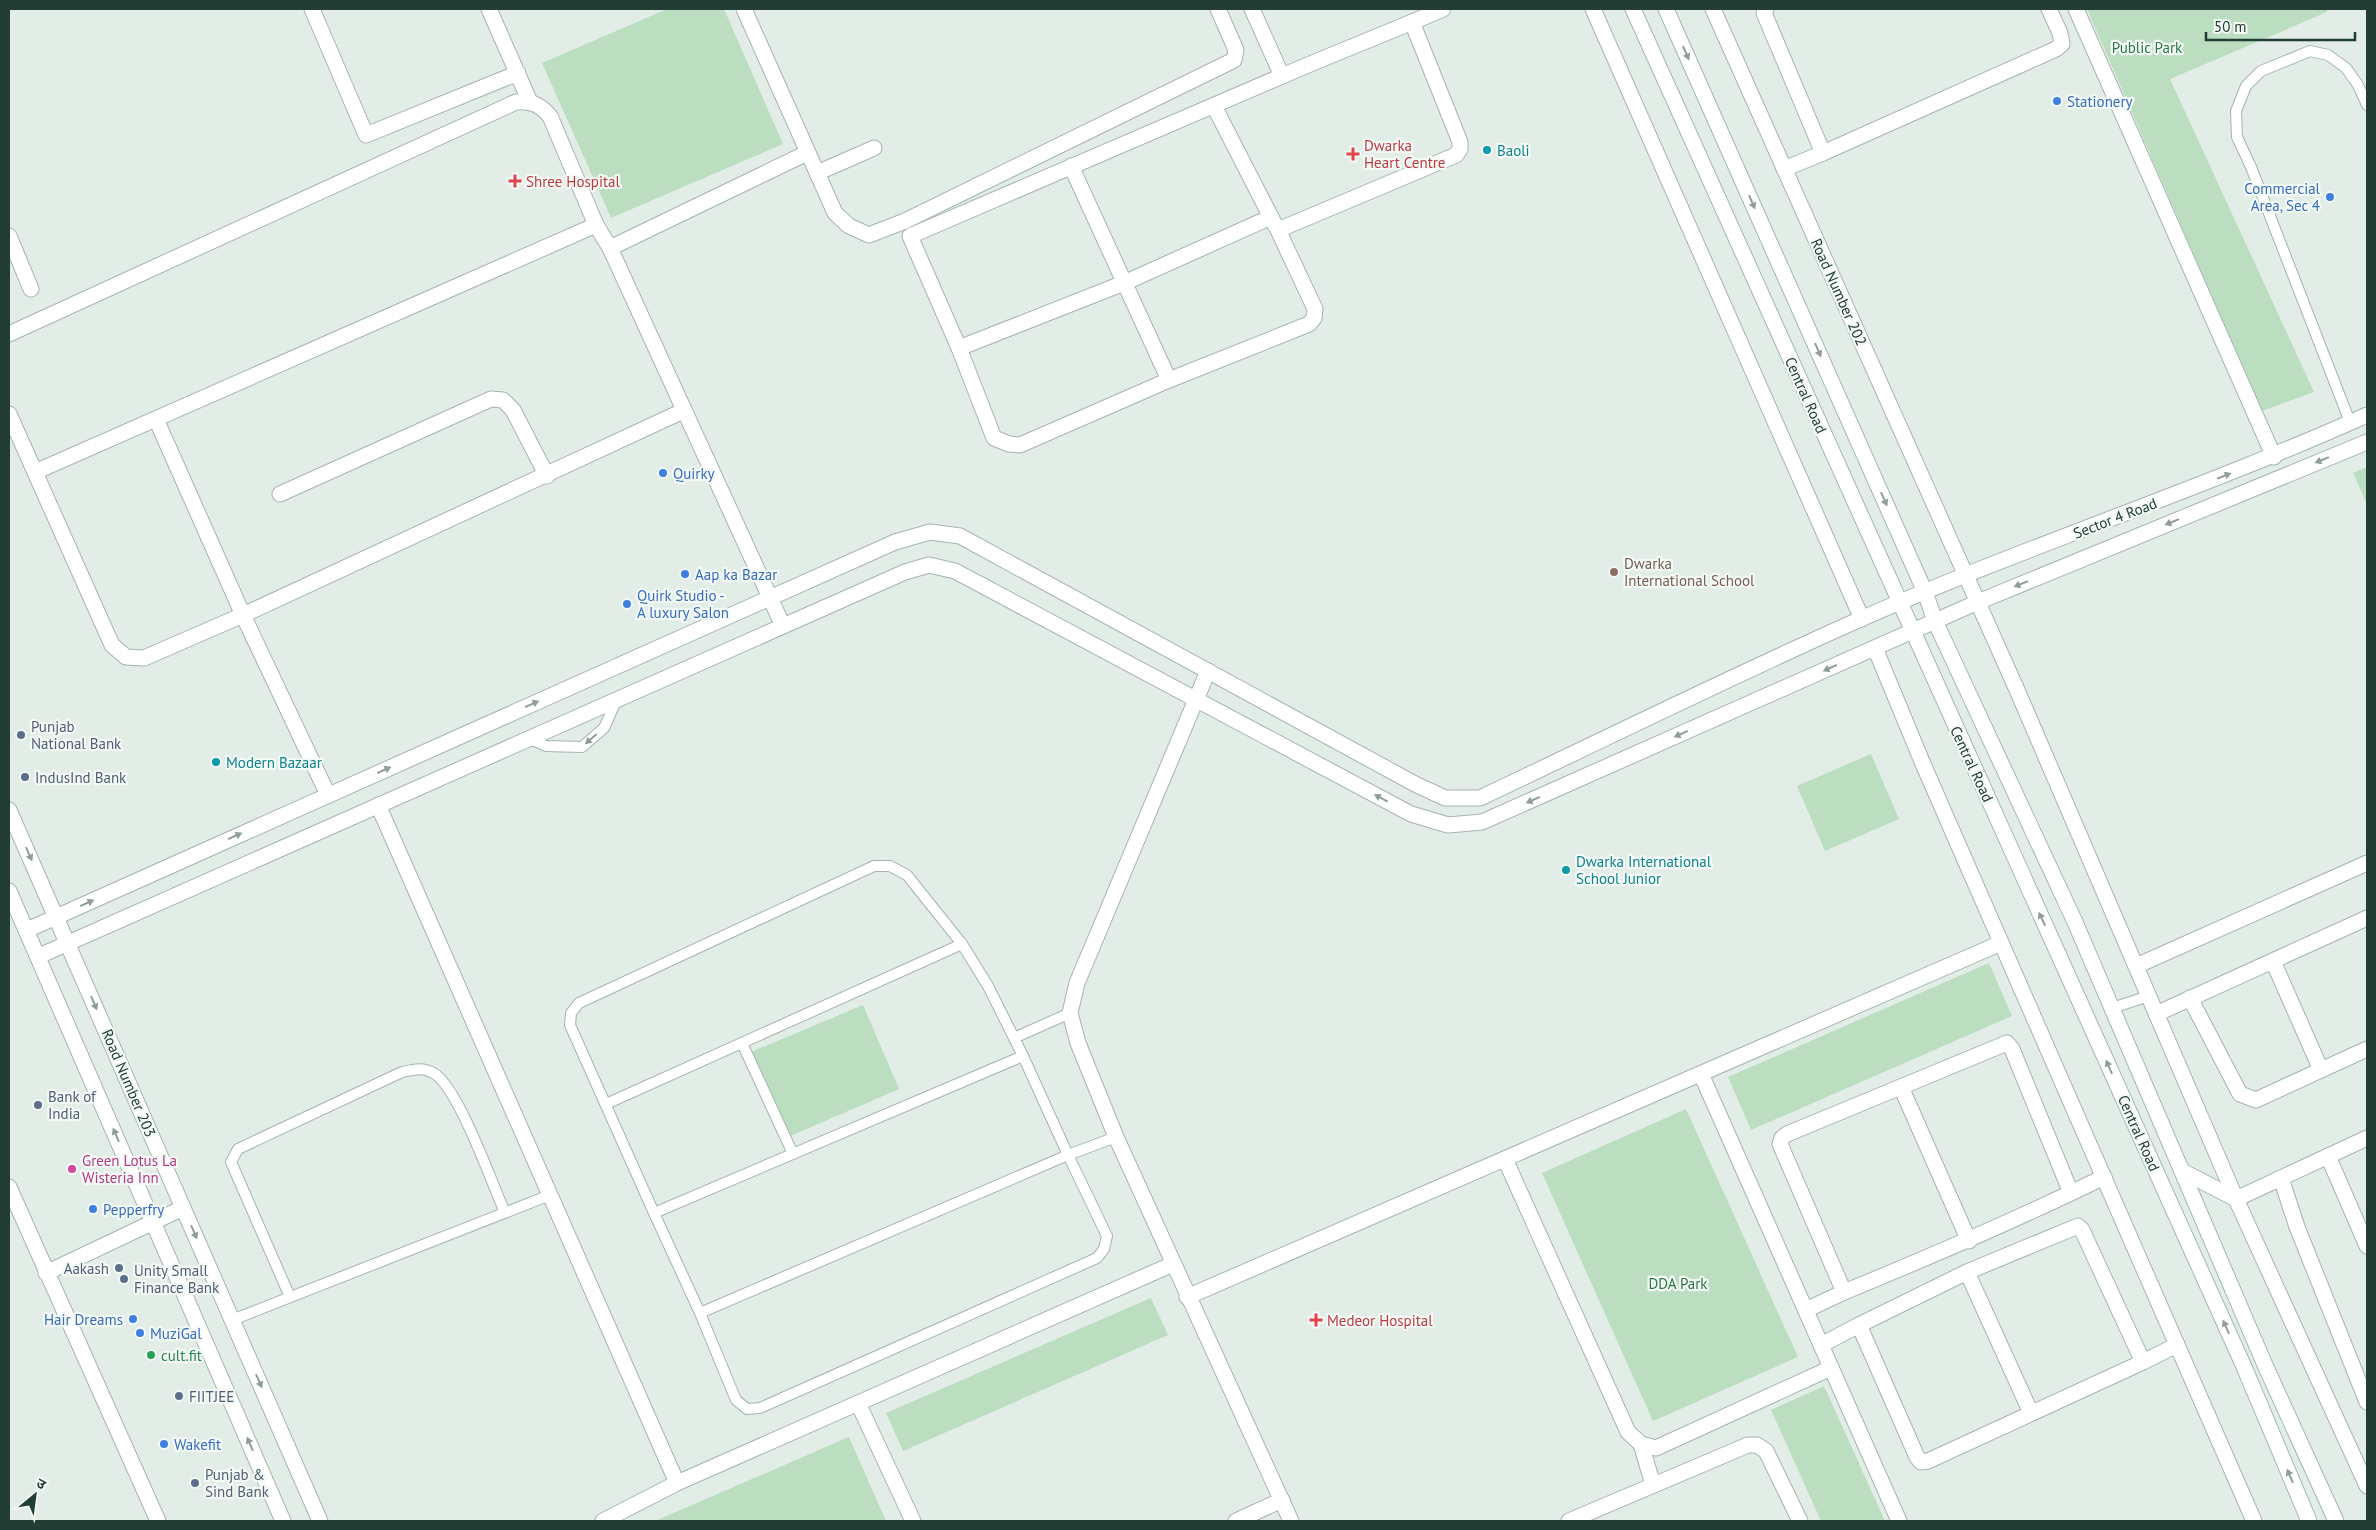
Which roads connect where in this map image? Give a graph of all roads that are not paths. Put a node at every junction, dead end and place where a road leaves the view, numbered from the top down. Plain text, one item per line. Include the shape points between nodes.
1 (312, 9) edge
2 (489, 9) edge
3 (744, 9) edge
4 (1218, 9) edge
5 (1252, 9) edge
6 (1443, 9) edge
7 (1592, 9) edge
8 (1633, 9) edge
9 (1666, 9) edge
10 (1712, 9) edge
11 (1766, 9) edge
12 (2049, 9) edge
13 (2076, 9) edge
14 (1412, 22) junction
15 (518, 73) junction
16 (1282, 76) junction
17 (530, 102) junction
18 (1214, 106) junction
19 (2367, 106) edge
20 (874, 148) dead end
21 (808, 153) junction
22 (1823, 153) junction
23 (1071, 166) junction
24 (1784, 169) junction
25 (817, 173) junction
26 (905, 222) junction
27 (1275, 224) junction
28 (596, 225) junction
29 (9, 236) edge
30 (910, 236) junction
31 (610, 248) junction
32 (1124, 283) junction
33 (31, 289) dead end
34 (9, 334) edge
35 (958, 348) junction
36 (1169, 380) junction
37 (684, 411) junction
38 (9, 414) edge
39 (2367, 415) edge
40 (156, 419) junction
41 (2350, 422) junction
42 (2367, 442) edge
43 (2274, 457) junction
44 (35, 472) junction
45 (547, 476) junction
46 (280, 494) dead end
47 (1966, 575) junction
48 (1925, 592) junction
49 (770, 598) junction
50 (1978, 602) junction
51 (1899, 603) junction
52 (244, 615) junction
53 (1862, 618) junction
54 (1936, 621) junction
55 (783, 626) junction
56 (1911, 632) junction
57 (1875, 648) junction
58 (1208, 671) junction
59 (617, 699) junction
60 (1196, 700) junction
61 (528, 738) junction
62 (328, 795) junction
63 (378, 805) junction
64 (9, 810) edge
65 (2367, 863) edge
66 (9, 891) edge
67 (57, 916) junction
68 (2367, 918) edge
69 (27, 930) junction
70 (68, 942) junction
71 (2001, 943) junction
72 (962, 944) junction
73 (38, 956) junction
74 (2272, 961) junction
75 (2136, 966) junction
76 (2149, 996) junction
77 (2190, 998) junction
78 (2112, 1008) junction
79 (1070, 1013) junction
80 (2156, 1014) junction
81 (1014, 1038) junction
82 (742, 1043) junction
83 (2367, 1049) edge
84 (1023, 1056) junction
85 (2321, 1070) junction
86 (1701, 1074) junction
87 (1901, 1087) junction
88 (606, 1104) junction
89 (1116, 1137) junction
90 (2367, 1138) edge
91 (793, 1154) junction
92 (1068, 1155) junction
93 (2328, 1156) junction
94 (1505, 1159) junction
95 (2182, 1171) junction
96 (2104, 1178) junction
97 (2281, 1178) junction
98 (9, 1187) edge
99 (2071, 1193) junction
100 (550, 1195) junction
101 (2236, 1199) junction
102 (183, 1208) junction
103 (505, 1213) junction
104 (654, 1213) junction
105 (154, 1222) junction
106 (1969, 1241) junction
107 (2367, 1246) edge
108 (1173, 1264) junction
109 (1967, 1272) junction
110 (46, 1273) junction
111 (1844, 1292) junction
112 (290, 1297) junction
113 (1187, 1297) junction
114 (1806, 1310) junction
115 (700, 1313) junction
116 (232, 1320) junction
117 (1858, 1325) junction
118 (1821, 1345) junction
119 (2177, 1345) junction
120 (2144, 1362) junction
121 (1831, 1368) junction
122 (2367, 1402) edge
123 (858, 1403) junction
124 (2031, 1413) junction
125 (1641, 1444) junction
126 (677, 1483) junction
127 (1653, 1486) junction
128 (2367, 1486) edge
129 (1282, 1500) junction
130 (158, 1521) edge
131 (283, 1521) edge
132 (320, 1521) edge
133 (603, 1521) edge
134 (913, 1521) edge
135 (1236, 1521) edge
136 (1291, 1521) edge
137 (1569, 1521) edge
138 (1800, 1521) edge
139 (1899, 1521) edge
140 (2254, 1521) edge
141 (2309, 1521) edge
142 (2336, 1521) edge

1 - 15 street via 366,135
2 - 15 street
3 - 21 street
4 - 26 street via 1236,50 1234,60
5 - 16 street
6 - 14 street
7 - 53 street
8 - 51 street, Central Road
9 -> 48 street, Central Road
10 - 24 street, Road Number 202
11 - 22 street via 1764,13
12 - 22 street via 2062,44 2056,49
13 - 43 street
14 - 16 street
14 - 27 street via 1460,142 1456,155
15 - 17 street
16 - 18 street
17 - 28 street via 542,106 550,116
17 - 34 street via 516,102
18 - 23 street
18 - 27 street
19 - 41 lane via 2346,68 2328,55 2310,51 2261,71 2246,86 2236,111 2237,137
20 - 25 street
21 - 25 street
21 - 31 street
22 - 24 street
23 - 30 street
23 - 32 street
24 - 47 street, Road Number 202
25 - 26 street via 835,213 849,226 868,235
26 - 30 street
27 - 32 street
27 - 36 street via 1315,309 1314,318 1308,324
28 - 31 street
28 - 40 street
29 - 33 street
30 - 35 street
31 - 37 street
32 - 35 street
32 - 36 street
35 - 36 street via 994,438 1009,444 1020,445
37 - 45 street
37 - 49 street
38 - 44 street
39 - 41 street, Sector 4 Road
40 - 44 street
40 - 52 street
41 - 43 street, Sector 4 Road
42 -> 50 street, Sector 4 Road
47 -> 43 street, Sector 4 Road
44 - 52 street via 112,645 126,657 144,658
45 - 46 street via 513,410 503,400 491,399
45 - 52 street
47 - 48 street, Sector 4 Road
47 - 50 street, Road Number 202
48 - 51 street, Sector 4 Road
48 - 54 street, Central Road
49 - 55 street
49 - 58 street, Sector 4 Road via 895,542 930,532 960,536
62 -> 49 street, Sector 4 Road
50 - 54 street, Sector 4 Road
50 - 75 street, Road Number 202
51 - 53 street, Sector 4 Road
51 - 56 street, Central Road
52 - 62 street
53 - 58 street, Sector 4 Road via 1480,798 1445,798 1414,784
54 - 56 street, Sector 4 Road
54 - 78 street, Central Road
55 - 59 street, Sector 4 Road
55 - 60 street, Sector 4 Road via 905,572 929,565 955,571
56 - 57 street, Sector 4 Road
141 -> 56 street, Central Road via 2245,1369
57 -> 60 street, Sector 4 Road via 1482,822 1448,826 1411,814
57 - 71 street
58 - 60 street
59 - 61 street, Sector 4 Road
59 -> 61 lane via 604,728 582,747 546,746
60 - 79 street via 1077,983
61 - 63 street, Sector 4 Road
67 -> 62 street, Sector 4 Road
63 - 70 street, Sector 4 Road
63 - 100 street
64 -> 67 street, Road Number 203
65 - 75 street
66 - 69 street
67 - 69 street, Sector 4 Road
67 - 70 street, Road Number 203
68 - 74 street
69 - 73 street
70 - 73 street, Sector 4 Road
70 -> 102 street, Road Number 203
71 - 86 street
71 - 96 street
72 - 81 lane
72 - 82 lane
72 - 88 lane via 907,875 890,866 874,866 580,1003 571,1013 570,1025
105 -> 73 street
74 - 77 street
74 - 85 street
75 - 76 street, Road Number 202
76 - 78 lane
76 - 80 street, Road Number 202
77 - 80 street
77 - 85 street via 2240,1094 2247,1098 2256,1100
78 - 95 street, Central Road
79 - 81 lane
79 - 89 street via 1078,1043
80 - 101 street, Road Number 202
81 - 84 lane
82 - 88 lane
82 - 91 lane
83 - 85 street
84 - 91 lane
84 - 92 lane
86 - 94 street
86 - 114 street
87 - 99 street via 2007,1043
87 - 106 street
87 - 111 street via 1788,1134 1780,1144
88 - 104 lane
89 - 92 lane
89 - 108 street
90 - 93 street
91 - 104 lane
92 - 115 lane
92 - 115 lane via 1107,1236 1104,1249 1097,1258 760,1408 747,1408 736,1400
93 - 97 street
93 - 107 street
94 - 113 street
94 - 125 street via 1628,1432
95 - 101 street
95 - 142 street, Central Road
96 - 99 street
96 - 119 street
97 - 101 street
97 - 122 street via 2297,1227
98 - 110 street
99 - 106 street
100 - 103 lane
100 - 126 street
101 - 128 street, Road Number 202
102 - 105 street
102 -> 116 street, Road Number 203
103 - 112 lane
103 - 112 lane via 452,1092 436,1075 423,1068 402,1072 238,1149 233,1156 231,1162
104 - 115 lane
105 - 110 street
131 -> 105 street
106 - 111 street
108 - 113 street
108 - 123 street
109 - 117 street
109 - 120 street via 2078,1226
109 - 124 street
110 - 130 street
111 - 114 street
112 - 116 lane
113 - 129 street
114 - 118 street
116 -> 132 street, Road Number 203
117 - 118 street
117 - 124 street via 1921,1462
118 - 121 street
119 - 120 street
119 - 140 street
120 - 124 street
121 - 125 street via 1656,1448
121 - 139 street
123 - 126 street
123 - 134 street
125 - 127 street
126 - 133 street
127 - 137 street
127 - 138 street via 1748,1445 1758,1445 1766,1451
129 - 135 street
129 - 136 street

